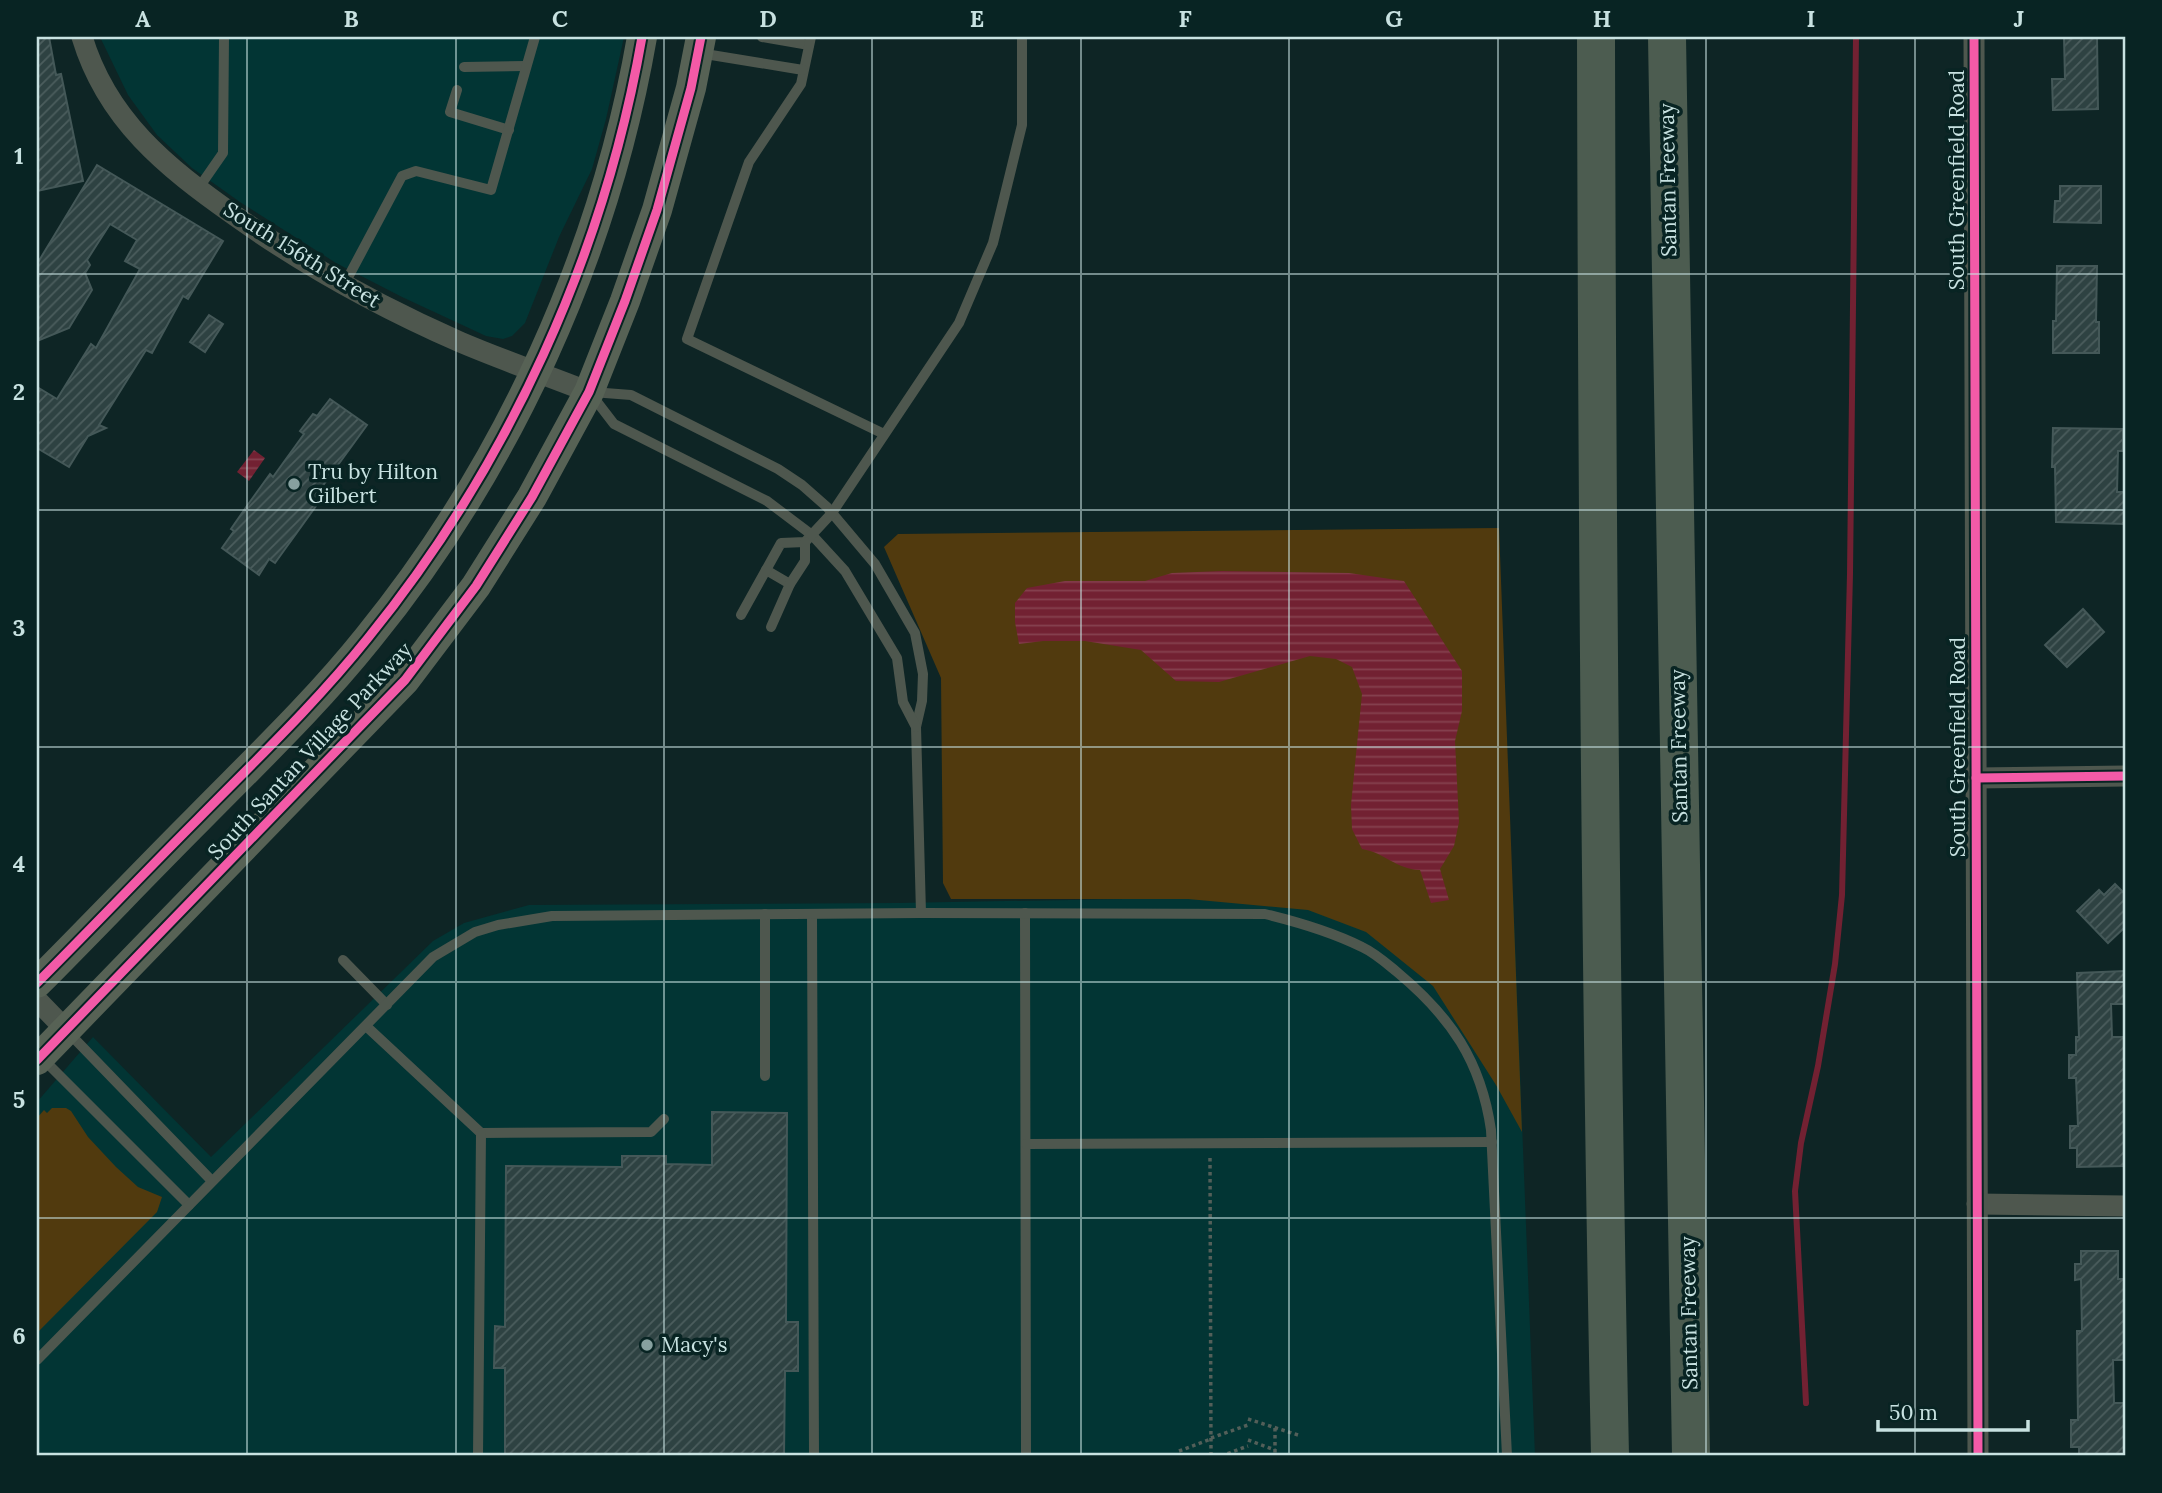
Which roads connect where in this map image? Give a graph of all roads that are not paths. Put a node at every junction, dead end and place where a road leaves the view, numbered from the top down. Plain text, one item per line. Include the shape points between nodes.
1 (82, 37) edge
2 (224, 37) edge
3 (535, 37) edge
4 (642, 37) edge
5 (762, 37) edge
6 (1022, 37) edge
7 (1596, 37) edge
8 (1667, 37) edge
9 (1974, 37) edge
10 (810, 41) edge
11 (700, 45) edge
12 (464, 66) dead end
13 (526, 66) junction
14 (803, 70) junction
15 (457, 90) dead end
16 (509, 130) junction
17 (198, 189) junction
18 (344, 285) junction
19 (536, 372) junction
20 (589, 392) junction
21 (884, 434) junction
22 (832, 513) junction
23 (808, 539) junction
24 (765, 570) junction
25 (790, 583) junction
26 (741, 615) dead end
27 (771, 627) dead end
28 (916, 727) junction
29 (2125, 776) edge
30 (1976, 778) junction
31 (920, 913) junction
32 (1025, 913) junction
33 (765, 914) junction
34 (812, 914) junction
35 (343, 960) dead end
36 (37, 984) edge
37 (1601, 994) junction
38 (37, 1000) edge
39 (387, 1005) junction
40 (366, 1026) junction
41 (66, 1030) junction
42 (38, 1056) edge
43 (765, 1076) dead end
44 (664, 1119) dead end
45 (481, 1133) junction
46 (1492, 1142) junction
47 (1026, 1144) junction
48 (211, 1180) junction
49 (1977, 1204) junction
50 (189, 1205) junction
51 (2125, 1206) edge
52 (37, 1360) edge
53 (1690, 1395) junction
54 (478, 1456) edge
55 (814, 1456) edge
56 (1026, 1456) edge
57 (1507, 1456) edge
58 (1589, 1456) edge
59 (1609, 1456) edge
60 (1691, 1456) edge
61 (1705, 1456) edge
62 (1978, 1456) edge

1 - 17 street, South 156th Street via 100,82 141,140
2 - 17 lane via 223,153
3 - 13 lane
4 - 19 main road, South Santan Village Parkway via 633,92 608,185
5 - 10 lane
6 - 21 lane via 1022,125 993,243 959,323
7 - 37 highway
8 - 53 highway, Santan Freeway
9 - 30 street, South Greenfield Road
10 - 14 lane
11 - 14 lane
11 - 20 main road, South Santan Village Parkway via 657,210
12 - 13 lane
13 - 16 lane
14 - 21 lane via 801,83 749,162 687,339
15 - 16 lane via 450,113
16 - 18 lane via 491,190 416,171 402,176
17 - 18 street, South 156th Street via 272,242
18 - 19 street, South 156th Street via 450,338
19 - 20 street, South 156th Street
19 - 36 main road, South Santan Village Parkway via 458,512 368,639
20 - 22 lane, South 156th Street via 631,395 778,469
20 - 23 lane, South 156th Street via 614,424 767,501
20 - 41 main road, South Santan Village Parkway via 532,497 476,586 405,680
21 - 22 lane
22 - 23 lane
22 - 28 lane, South 156th Street via 875,564 915,633 923,674
23 - 24 lane via 781,543
23 - 25 lane via 805,561
23 - 28 lane, South 156th Street via 845,571 897,658 903,702
24 - 25 lane
24 - 26 lane
25 - 27 lane
28 - 31 lane, South 156th Street
29 - 30 street
30 - 49 street, South Greenfield Road
31 - 32 lane
31 - 34 lane
32 - 46 lane via 1265,914 1364,947 1412,984 1464,1046 1487,1099
32 - 47 lane
33 - 34 lane
33 - 39 lane via 552,916 498,925 475,932 433,957
33 - 43 lane
34 - 55 lane
35 - 39 lane
37 - 58 highway via 1588,1349
37 - 59 highway
38 - 41 street
39 - 40 lane
40 - 45 lane
40 - 48 lane
41 - 42 main road, South Santan Village Parkway
41 - 48 lane
42 - 50 lane
44 - 45 lane via 651,1132
45 - 54 lane
46 - 47 lane
46 - 57 lane
47 - 56 lane
48 - 50 lane
49 - 51 street
49 - 62 street, South Greenfield Road
50 - 52 lane
53 - 60 highway, Santan Freeway
53 - 61 highway

